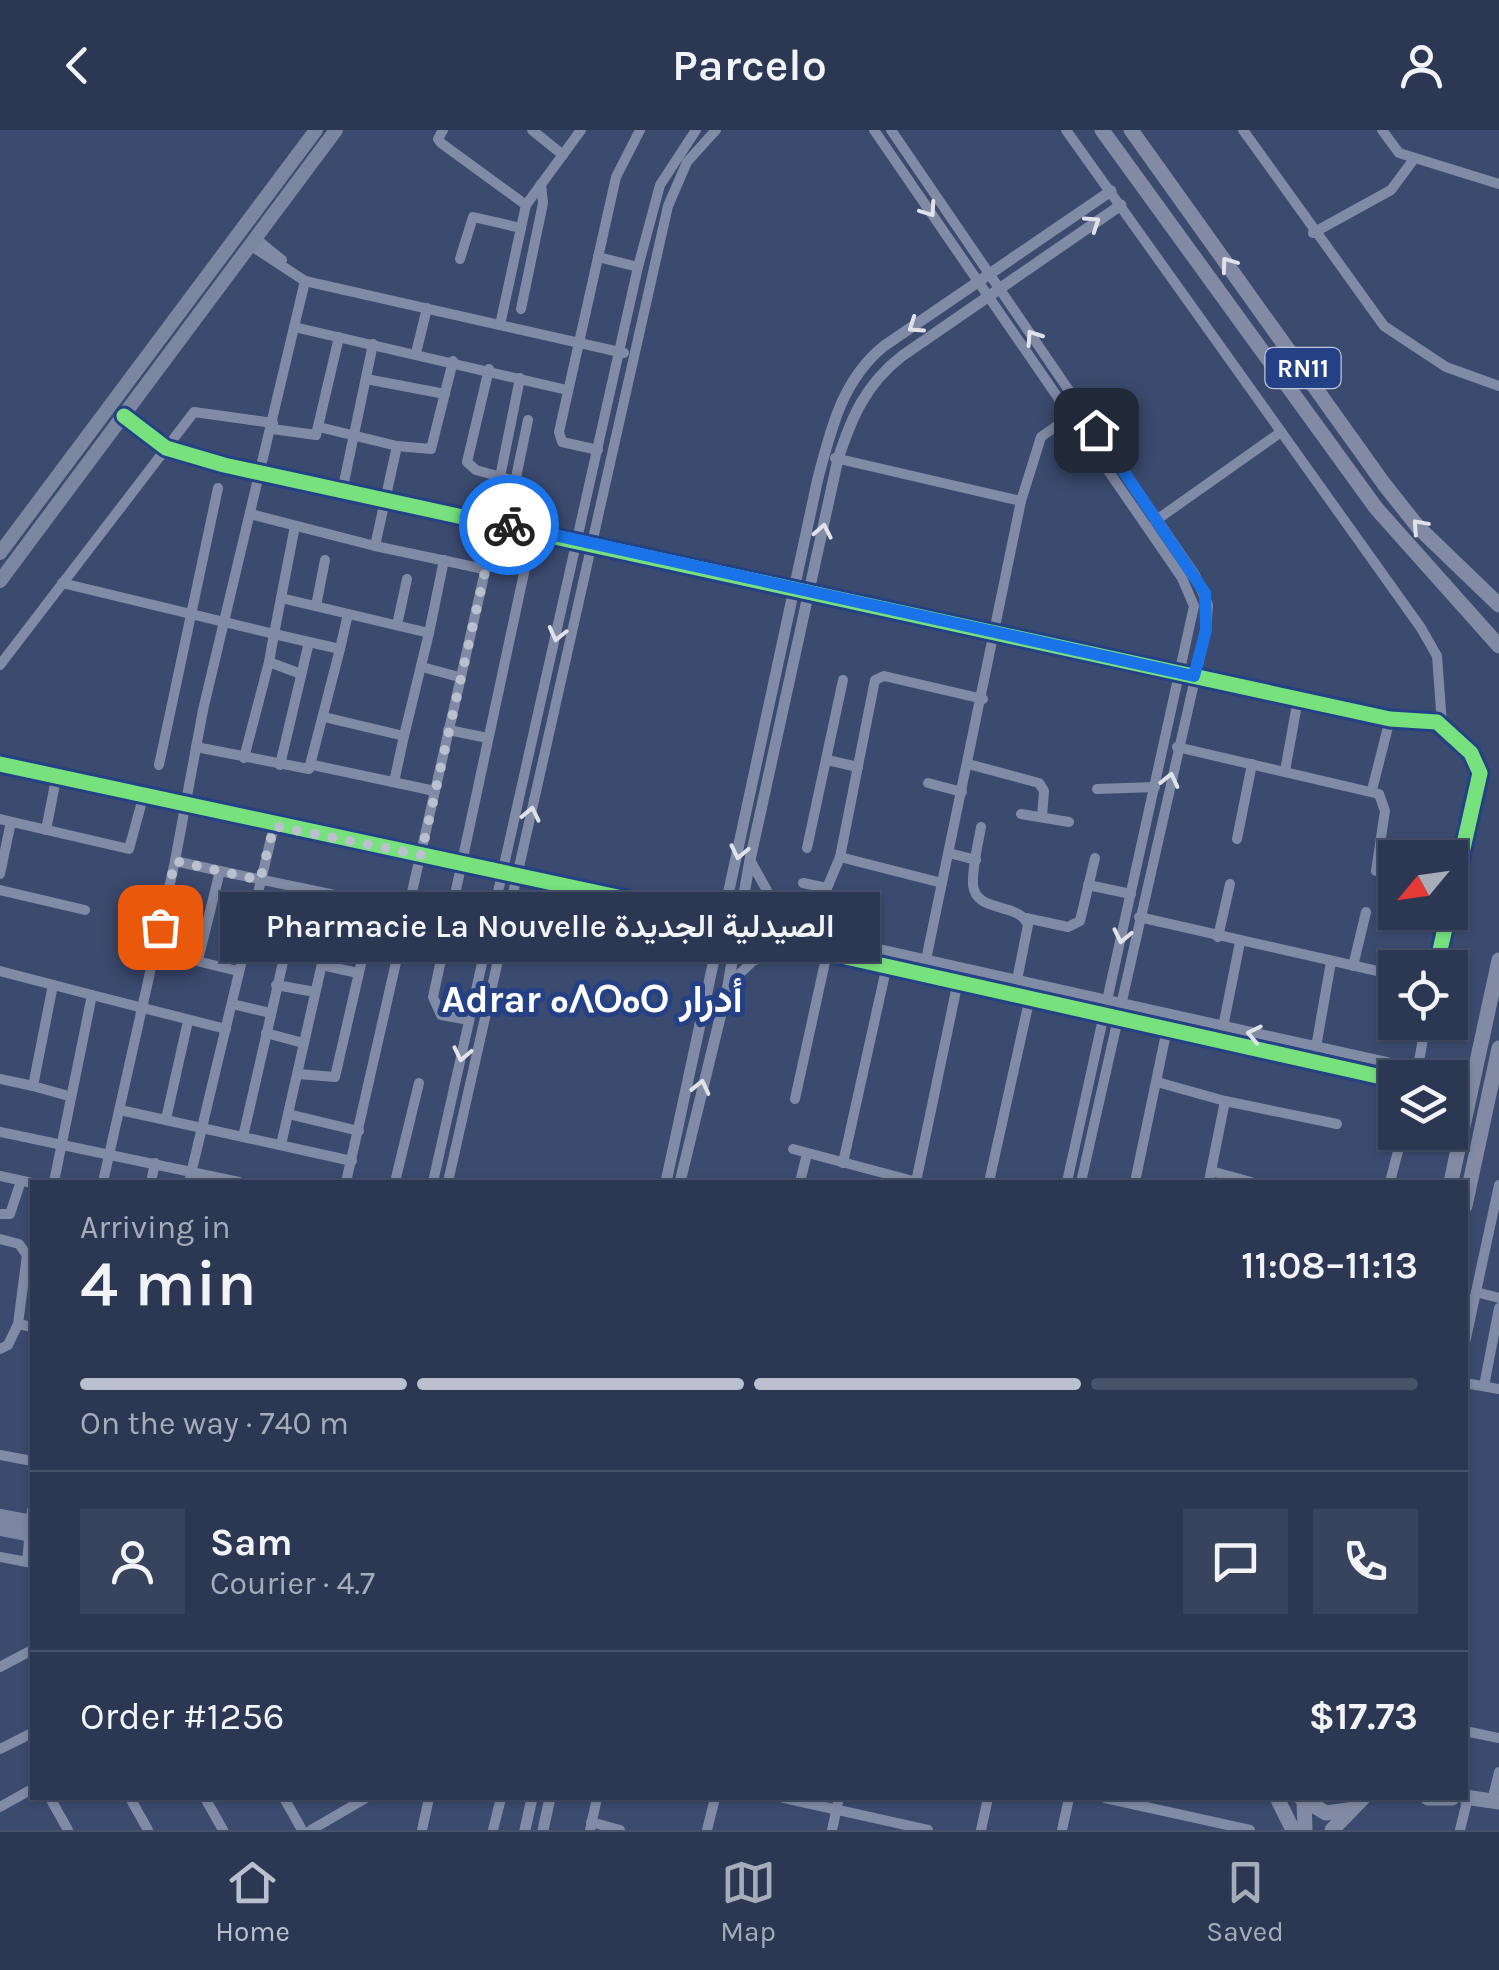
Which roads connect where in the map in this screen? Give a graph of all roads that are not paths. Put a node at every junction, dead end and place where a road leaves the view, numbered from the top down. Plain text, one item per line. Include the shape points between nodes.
1 (316, 130) edge
2 (336, 130) edge
3 (443, 130) edge
4 (532, 130) edge
5 (581, 130) edge
6 (640, 130) edge
7 (874, 130) edge
8 (891, 130) edge
9 (1066, 130) edge
10 (1102, 130) edge
11 (1130, 130) edge
12 (1382, 130) edge
13 (712, 131) edge
14 (690, 132) edge
15 (1249, 132) edge
16 (563, 155) junction
17 (1414, 159) junction
18 (541, 184) junction
19 (1499, 184) edge
20 (1111, 192) junction
21 (1121, 204) junction
22 (526, 206) junction
23 (521, 228) junction
24 (1313, 233) junction
25 (252, 242) junction
26 (598, 258) junction
27 (460, 259) dead end
28 (638, 266) junction
29 (510, 276) junction
30 (300, 278) junction
31 (984, 278) junction
32 (527, 280) junction
33 (992, 290) junction
34 (426, 308) junction
35 (521, 309) dead end
36 (500, 325) junction
37 (294, 327) junction
38 (339, 337) junction
39 (579, 342) junction
40 (374, 344) junction
41 (620, 352) junction
42 (416, 353) junction
43 (635, 355) junction
44 (453, 361) junction
45 (489, 369) junction
46 (520, 378) junction
47 (366, 379) junction
48 (1499, 386) edge
49 (567, 390) junction
50 (446, 394) junction
51 (1082, 409) junction
52 (124, 416) junction
53 (1071, 416) junction
54 (528, 420) dead end
55 (273, 426) junction
56 (319, 427) junction
57 (1280, 432) junction
58 (355, 436) junction
59 (397, 446) junction
60 (166, 448) junction
61 (598, 450) junction
62 (824, 456) junction
63 (838, 459) junction
64 (261, 471) junction
65 (500, 477) junction
66 (515, 481) junction
67 (342, 487) junction
68 (218, 488) dead end
69 (385, 499) junction
70 (1021, 501) junction
71 (250, 514) junction
72 (1157, 520) junction
73 (500, 524) junction
74 (295, 526) junction
75 (1147, 527) junction
76 (534, 531) junction
77 (580, 540) junction
78 (592, 543) junction
79 (375, 546) junction
80 (0, 553) edge
81 (325, 560) dead end
82 (444, 560) junction
83 (1180, 564) junction
84 (484, 569) junction
85 (407, 579) dead end
86 (0, 581) edge
87 (62, 583) junction
88 (796, 590) junction
89 (810, 593) junction
90 (281, 598) junction
91 (1499, 605) edge
92 (316, 606) junction
93 (348, 614) junction
94 (1472, 614) junction
95 (194, 615) junction
96 (224, 624) junction
97 (397, 625) junction
98 (430, 633) junction
99 (997, 633) junction
100 (274, 634) junction
101 (1499, 634) edge
102 (309, 642) junction
103 (1499, 646) edge
104 (340, 648) junction
105 (269, 662) junction
106 (0, 666) edge
107 (422, 667) junction
108 (301, 674) junction
109 (1188, 675) junction
110 (459, 677) junction
111 (843, 680) dead end
112 (983, 698) junction
113 (1298, 699) junction
114 (324, 717) junction
115 (1390, 720) junction
116 (1442, 724) junction
117 (448, 730) junction
118 (404, 736) junction
119 (488, 738) junction
120 (196, 747) junction
121 (1177, 748) junction
122 (244, 758) junction
123 (828, 760) junction
124 (0, 764) edge
125 (968, 764) junction
126 (1252, 764) junction
127 (159, 765) dead end
128 (280, 765) junction
129 (313, 765) junction
130 (858, 767) junction
131 (1285, 771) junction
132 (57, 774) junction
133 (394, 782) junction
134 (928, 783) dead end
135 (1155, 787) junction
136 (1097, 788) dead end
137 (1372, 790) junction
138 (435, 791) junction
139 (962, 792) junction
140 (144, 794) junction
141 (185, 804) junction
142 (1021, 814) dead end
143 (1042, 817) junction
144 (6, 820) edge
145 (1069, 822) dead end
146 (274, 826) junction
147 (981, 827) dead end
148 (46, 830) junction
149 (1237, 839) dead end
150 (807, 848) dead end
151 (949, 853) junction
152 (421, 855) junction
153 (840, 857) junction
154 (1094, 858) dead end
155 (750, 860) junction
156 (976, 860) junction
157 (175, 861) junction
158 (462, 864) junction
159 (220, 871) junction
160 (1376, 871) dead end
161 (504, 873) junction
162 (0, 874) edge
163 (517, 876) junction
164 (260, 880) junction
165 (803, 883) dead end
166 (942, 883) junction
167 (1230, 884) dead end
168 (1088, 885) junction
169 (300, 888) junction
170 (0, 890) edge
171 (1131, 894) junction
172 (337, 897) junction
173 (86, 910) dead end
174 (408, 910) junction
175 (1366, 912) dead end
176 (1026, 918) junction
177 (1139, 918) junction
178 (731, 923) junction
179 (785, 923) junction
180 (330, 928) junction
181 (1218, 936) junction
182 (367, 938) junction
183 (1240, 942) junction
184 (400, 945) junction
185 (792, 945) junction
186 (155, 950) junction
187 (1440, 950) edge
188 (827, 953) junction
189 (198, 960) junction
190 (926, 960) junction
191 (1499, 960) edge
192 (1331, 962) junction
193 (887, 964) junction
194 (322, 965) junction
195 (1353, 966) junction
196 (0, 971) edge
197 (238, 971) junction
198 (1378, 971) edge
199 (358, 973) junction
200 (1016, 980) junction
201 (958, 981) junction
202 (54, 985) junction
203 (276, 985) junction
204 (728, 985) junction
205 (315, 992) junction
206 (92, 995) junction
207 (1030, 998) junction
208 (232, 1004) junction
209 (1114, 1008) junction
210 (142, 1010) junction
211 (270, 1013) junction
212 (469, 1020) junction
213 (188, 1021) junction
214 (1223, 1028) junction
215 (226, 1029) junction
216 (1168, 1029) junction
217 (266, 1033) junction
218 (304, 1042) junction
219 (1316, 1048) junction
220 (1499, 1048) edge
221 (1378, 1063) edge
222 (298, 1074) junction
223 (1378, 1076) edge
224 (0, 1079) edge
225 (1157, 1082) junction
226 (419, 1083) dead end
227 (33, 1086) junction
228 (65, 1094) dead end
229 (795, 1099) dead end
230 (1226, 1100) junction
231 (120, 1110) junction
232 (288, 1114) junction
233 (166, 1119) junction
234 (1337, 1124) dead end
235 (204, 1128) junction
236 (359, 1131) junction
237 (0, 1132) edge
238 (244, 1137) junction
239 (62, 1143) junction
240 (280, 1145) junction
241 (793, 1149) dead end
242 (1398, 1150) edge
243 (110, 1154) junction
244 (807, 1154) junction
245 (352, 1161) junction
246 (155, 1163) junction
247 (843, 1163) junction
248 (0, 1176) edge
249 (191, 1177) edge
250 (1210, 1177) edge
251 (54, 1180) edge
252 (104, 1180) edge
253 (151, 1180) edge
254 (220, 1180) edge
255 (347, 1180) edge
256 (395, 1180) edge
257 (433, 1180) edge
258 (448, 1180) edge
259 (667, 1180) edge
260 (680, 1180) edge
261 (800, 1180) edge
262 (891, 1180) edge
263 (916, 1180) edge
264 (989, 1180) edge
265 (1068, 1180) edge
266 (1080, 1180) edge
267 (1135, 1180) edge
268 (1391, 1180) edge
269 (1450, 1180) edge
270 (27, 1182) edge
271 (1499, 1186) edge
272 (1468, 1192) edge
273 (5, 1214) edge
274 (4, 1240) edge
275 (1476, 1292) junction
276 (1499, 1298) edge
277 (1499, 1308) edge
278 (18, 1324) junction
279 (30, 1327) edge
280 (1468, 1329) edge
281 (0, 1349) edge
282 (1468, 1383) edge
283 (1484, 1386) junction
284 (1499, 1390) edge
285 (0, 1454) edge
286 (30, 1461) edge
287 (0, 1516) edge
288 (30, 1525) edge
289 (30, 1525) edge
290 (0, 1529) edge
291 (0, 1556) edge
292 (30, 1562) edge
293 (30, 1651) edge
294 (0, 1667) edge
295 (1468, 1732) edge
296 (30, 1734) edge
297 (1499, 1738) edge
298 (0, 1749) edge
299 (1499, 1772) edge
300 (30, 1790) edge
301 (1468, 1798) edge
302 (51, 1800) edge
303 (131, 1800) edge
304 (206, 1800) edge
305 (285, 1800) edge
306 (362, 1800) edge
307 (429, 1800) edge
308 (500, 1800) edge
309 (532, 1800) edge
310 (550, 1800) edge
311 (596, 1800) edge
312 (714, 1800) edge
313 (793, 1800) edge
314 (838, 1800) edge
315 (988, 1800) edge
316 (1069, 1800) edge
317 (1113, 1800) edge
318 (1166, 1800) edge
319 (1278, 1800) edge
320 (1303, 1800) edge
321 (1305, 1800) edge
322 (1462, 1800) edge
323 (1496, 1801) edge
324 (1360, 1802) edge
325 (0, 1807) edge
326 (836, 1810) junction
327 (1163, 1811) junction
328 (1200, 1825) edge
329 (590, 1826) edge
330 (68, 1830) edge
331 (148, 1830) edge
332 (223, 1830) edge
333 (302, 1830) edge
334 (312, 1830) edge
335 (422, 1830) edge
336 (493, 1830) edge
337 (526, 1830) edge
338 (544, 1830) edge
339 (620, 1830) edge
340 (707, 1830) edge
341 (832, 1830) edge
342 (928, 1830) edge
343 (981, 1830) edge
344 (1062, 1830) edge
345 (1250, 1830) edge
346 (1293, 1830) edge
347 (1306, 1830) edge
348 (1332, 1830) edge
349 (1460, 1830) edge

1 - 80 main road
2 - 25 main road
3 - 22 street via 441,143
4 - 16 street
5 - 16 street
6 - 26 street via 616,177
7 -> 31 street
8 - 31 street
9 - 20 street
10 - 94 highway, RN11 via 1376,508
91 -> 11 highway, RN11 via 1384,484
12 - 17 street via 1399,154
13 - 43 street via 673,190
14 - 28 street via 660,185
15 - 24 street
16 - 18 street
17 - 19 street
17 - 24 street via 1390,190
18 - 22 street
18 - 32 street
20 - 21 street
20 - 31 street
33 -> 21 street
21 - 57 street
22 - 23 street
23 - 27 street via 475,216
23 - 29 street
24 - 48 street via 1384,326 1446,367
25 - 30 street
25 - 52 main road
26 - 28 street
26 - 39 street
28 - 41 street
29 - 32 street
29 - 36 street
30 - 34 street
30 - 37 street
31 - 33 street
31 -> 62 street via 871,357 846,392
32 - 35 street
51 -> 33 street
33 - 53 street
33 - 63 street via 874,380 854,411
34 - 36 street
34 - 42 street
36 - 39 street
37 - 38 street
37 - 55 street
38 - 40 street
38 - 56 street
39 - 41 street
39 - 49 street
40 - 42 street
40 - 47 street
41 - 43 street
41 - 61 street
42 - 44 street
43 - 78 street
44 - 45 street
44 - 50 street
45 - 46 street
45 - 65 street via 467,462
46 - 49 street
46 - 65 street
47 - 50 street
47 - 58 street
49 - 61 street via 559,437
50 - 59 street via 433,447
51 - 53 street
51 - 72 street
52 - 60 street
52 - 86 main road
53 - 70 street via 1037,443
53 - 75 street
54 - 66 street
55 - 56 street via 312,438
55 - 60 street via 198,410
55 - 64 street
56 - 58 street
57 - 72 street
57 - 116 street via 1432,648
58 - 59 street
58 - 67 street
59 - 69 street
60 - 64 street
60 - 87 street
61 - 77 street
62 - 63 street
62 - 88 street
63 - 70 street
89 -> 63 street
64 - 67 street
64 - 71 street
65 - 66 street
66 - 73 street
67 - 69 street
68 - 95 street
69 - 73 street
69 - 79 street
70 - 99 street
71 - 74 street
71 - 96 street
72 - 75 street
72 - 83 street
73 - 76 street
73 - 84 street
74 - 79 street
74 - 90 street
75 - 83 street
76 - 77 street
76 - 119 street
77 - 78 street
77 -> 161 street
78 - 88 street
163 -> 78 street
79 - 82 street
81 - 92 street
82 - 84 street
82 - 98 street
83 - 109 street via 1208,605
84 - 110 street
85 - 97 street
87 - 95 street
87 - 106 street
88 - 89 street
88 -> 178 street
89 - 99 street
89 - 155 street
90 - 92 street
90 - 100 street
92 - 93 street
93 - 97 street
93 - 104 street
94 - 101 highway, RN11
94 - 103 highway
95 - 96 street
95 - 127 street
96 - 100 street
96 - 120 street
97 - 98 street
98 - 107 street
99 - 109 street
99 - 112 street
100 - 102 street
100 - 105 street
102 - 104 street
102 - 108 street
104 - 114 street
105 - 108 street
105 - 122 street
107 - 110 street
107 - 118 street
108 - 128 street
109 - 113 street
109 - 121 street
109 - 135 street
110 - 117 street
111 - 123 street
112 - 125 street
112 - 130 street via 884,676 875,680
113 - 115 street
113 - 131 street
114 - 118 street
114 - 129 street
115 - 116 street
115 - 137 street
116 - 187 street via 1471,752 1480,774
117 - 119 street
117 - 138 street
118 - 133 street
119 - 158 street
120 - 122 street
120 - 141 street
121 - 126 street
177 -> 121 street
122 - 128 street
123 - 130 street
123 - 150 street
124 - 132 street
125 - 139 street
125 - 143 street via 1039,783
126 - 131 street
126 - 149 street
128 - 129 street
129 - 133 street
130 - 153 street
131 - 137 street
132 - 140 street
132 - 148 street
133 - 138 street
134 - 139 street
135 - 136 street
135 - 171 street
137 - 160 street via 1386,811
138 - 152 street
139 - 151 street
140 - 141 street
140 - 148 street via 129,849
141 - 146 street
141 - 157 street
142 - 143 street
143 - 145 street
144 - 148 street
144 - 162 street
146 - 152 street
146 - 164 street
147 - 156 street
151 - 156 street
151 - 166 street
152 - 158 street
152 - 174 street
153 - 165 street via 826,888
153 - 166 street
154 - 168 street
155 - 178 street
155 - 179 street
156 - 176 street via 982,902
157 - 159 street
157 - 186 street
158 - 161 street
158 - 212 street via 433,997 441,1016
159 - 164 street
159 - 189 street
161 - 163 street
161 - 212 street
163 - 178 street
163 - 258 street
164 - 169 street
164 - 197 street
166 - 190 street
167 - 181 street
168 - 171 street
168 - 176 street via 1074,925
169 - 172 street
169 - 203 street
170 - 173 street
171 -> 209 street
172 - 174 street
172 - 180 street
174 - 184 street
175 - 195 street
176 - 200 street
177 - 181 street
177 - 209 street
178 - 179 street
178 - 185 street
178 - 204 street
178 - 259 street
179 - 190 street
180 - 182 street
180 - 194 street
181 - 183 street
182 - 184 street
182 - 199 street
183 - 192 street
183 - 214 street
184 - 236 street
185 - 188 street
185 - 204 street via 752,961
186 - 189 street
186 - 210 street
188 - 193 street
188 - 229 street
189 - 197 street
190 - 200 street
191 - 269 highway
192 - 195 street
192 - 219 street
193 - 201 street
193 - 247 street
194 - 199 street
194 - 205 street
195 - 198 street
196 - 202 street
197 - 208 street
199 - 222 street via 335,1077
200 - 209 street
201 - 207 street
201 - 263 street
202 - 206 street
202 - 227 street
203 - 205 street
203 - 211 street
260 -> 204 street
205 - 218 street
206 - 210 street
206 - 239 street
207 - 209 street
207 - 264 street
208 - 211 street
208 - 215 street
209 - 214 street
209 - 216 street
209 - 265 street
209 - 266 street
210 - 213 street
210 - 231 street
211 - 217 street
212 -> 257 street
213 - 215 street
213 - 233 street
219 -> 214 street
215 - 235 street
216 - 223 street
216 - 225 street
217 - 218 street
217 - 238 street
218 - 222 street
219 - 221 street
220 - 272 highway
222 - 232 street
224 - 227 street
225 - 230 street
225 - 267 street
226 - 256 street
227 - 228 street
230 - 234 street
230 - 250 street
231 - 233 street
231 - 243 street
232 - 236 street
232 - 240 street
233 - 235 street
235 - 238 street
235 - 249 street
236 - 245 street
237 - 239 street
238 - 240 street
239 - 243 street
239 - 251 street
240 - 245 street
241 - 244 street
242 - 268 street
243 - 246 street
243 - 252 street
244 - 247 street
244 - 261 street
245 - 255 street
246 - 249 street
246 - 253 street
247 - 262 street
248 - 270 street
249 - 254 street
270 - 273 street
271 - 275 street
273 - 274 street
274 - 278 street via 27,1255
275 - 276 street
275 - 280 street
277 - 283 street
278 - 279 street
278 - 281 street
282 - 283 street
283 - 284 street
285 - 286 street
287 - 288 main road
289 - 290 main road
291 - 292 street
293 - 294 street
295 - 297 street
296 - 298 street
299 - 323 street
300 - 325 street
301 - 323 main road
302 - 330 street
303 - 331 street
304 - 332 street
305 - 333 street
306 - 334 street
307 - 335 street
308 - 336 street
309 - 337 street
310 - 338 street
311 - 329 street
312 - 340 street
313 - 326 street
314 - 326 street
315 - 343 street
316 - 344 street
317 - 327 street
318 - 327 street
319 - 346 highway
320 - 347 highway
321 - 324 highway via 1326,1812
322 - 349 street
324 - 348 highway
326 - 341 street
326 - 342 street
327 - 328 street
328 - 345 street
329 - 339 street

